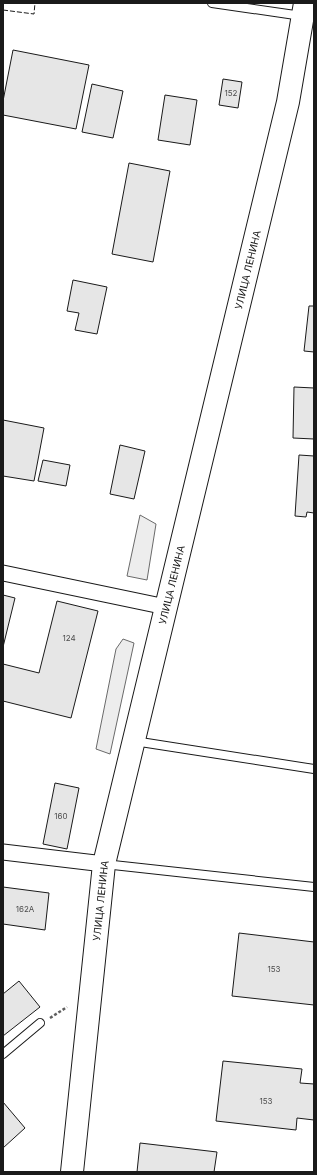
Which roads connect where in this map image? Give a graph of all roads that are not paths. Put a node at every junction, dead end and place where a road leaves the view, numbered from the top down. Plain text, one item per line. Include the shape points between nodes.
1 (212, 3) edge
2 (304, 10) edge
3 (3, 573) edge
4 (166, 607) junction
5 (133, 741) junction
6 (314, 769) edge
7 (3, 852) edge
8 (104, 864) junction
9 (314, 887) edge
10 (40, 1023) road end
11 (3, 1054) edge
12 (72, 1172) edge

1 - 2 lane
2 - 4 street, УЛИЦА ЛЕНИНА via 288,102
3 - 4 street
4 - 5 street, УЛИЦА ЛЕНИНА
5 - 6 lane
5 - 8 street, УЛИЦА ЛЕНИНА
7 - 8 street
8 - 9 lane
8 - 12 street, УЛИЦА ЛЕНИНА
10 - 11 lane

